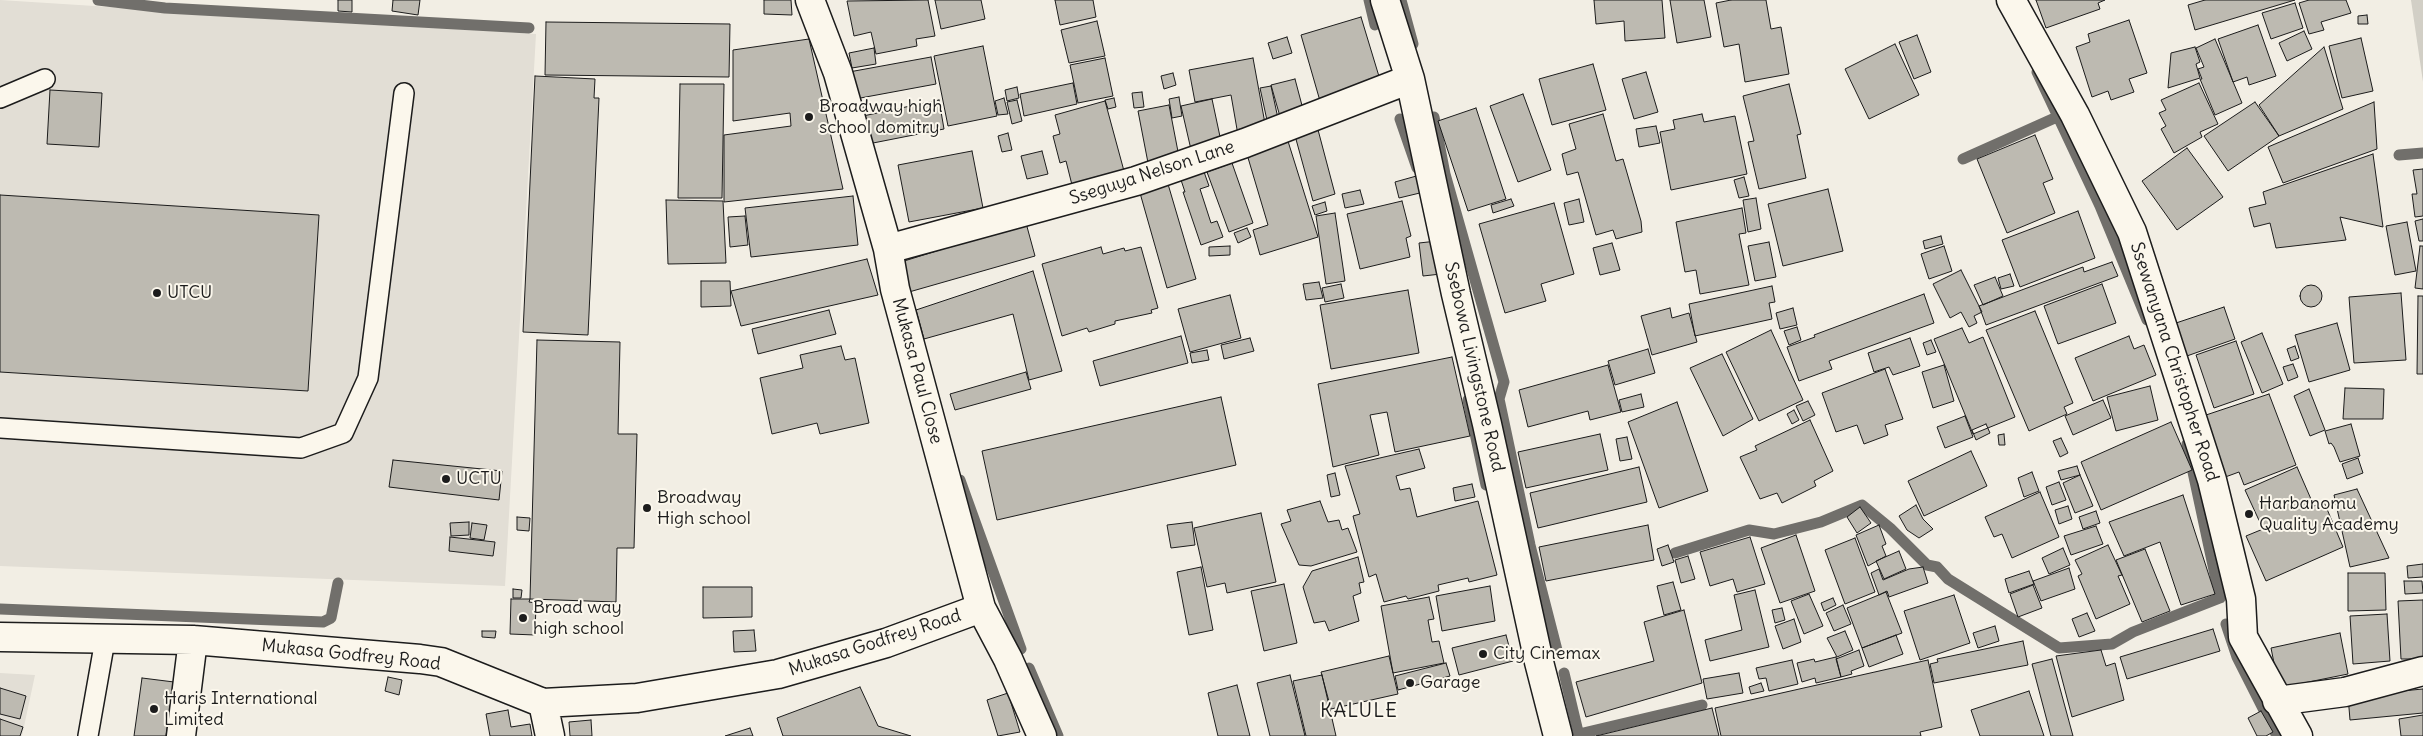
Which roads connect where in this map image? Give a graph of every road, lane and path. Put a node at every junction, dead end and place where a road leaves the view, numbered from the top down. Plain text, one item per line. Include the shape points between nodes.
1 (810, 0) edge
2 (1385, 0) edge
3 (2011, 0) edge
4 (45, 79) dead end
5 (1410, 79) junction
6 (404, 93) dead end
7 (0, 98) edge
8 (888, 249) junction
9 (0, 428) edge
10 (981, 608) junction
11 (0, 637) edge
12 (106, 640) junction
13 (193, 640) junction
14 (2423, 671) edge
15 (2277, 701) junction
16 (543, 703) junction
17 (88, 736) edge
18 (182, 736) edge
19 (550, 736) edge
20 (1042, 736) edge
21 (1558, 736) edge
22 (2298, 736) edge

1 - 8 street, Mukasa Paul Close via 838,73
2 - 5 street, Ssebowa Livingstone Road
3 - 15 street, Ssewanyana Christopher Road via 2075,115 2132,232 2212,480 2241,599 2243,637
4 - 7 lane
5 - 8 street, Sseguya Nelson Lane via 1136,181
5 - 21 street, Ssebowa Livingstone Road
6 - 9 lane via 368,378 344,433 301,448
8 - 10 street, Mukasa Paul Close via 897,298
10 - 16 street, Mukasa Godfrey Road via 886,643 778,674 637,698
10 - 20 street, Mukasa Paul Close
11 - 12 street, Mukasa Godfrey Road
12 - 13 street, Mukasa Godfrey Road
12 - 17 lane
13 - 16 street, Mukasa Godfrey Road via 441,662
13 - 18 street
14 - 15 street via 2345,692
15 - 22 street, Ssewanyana Christopher Road
16 - 19 street

